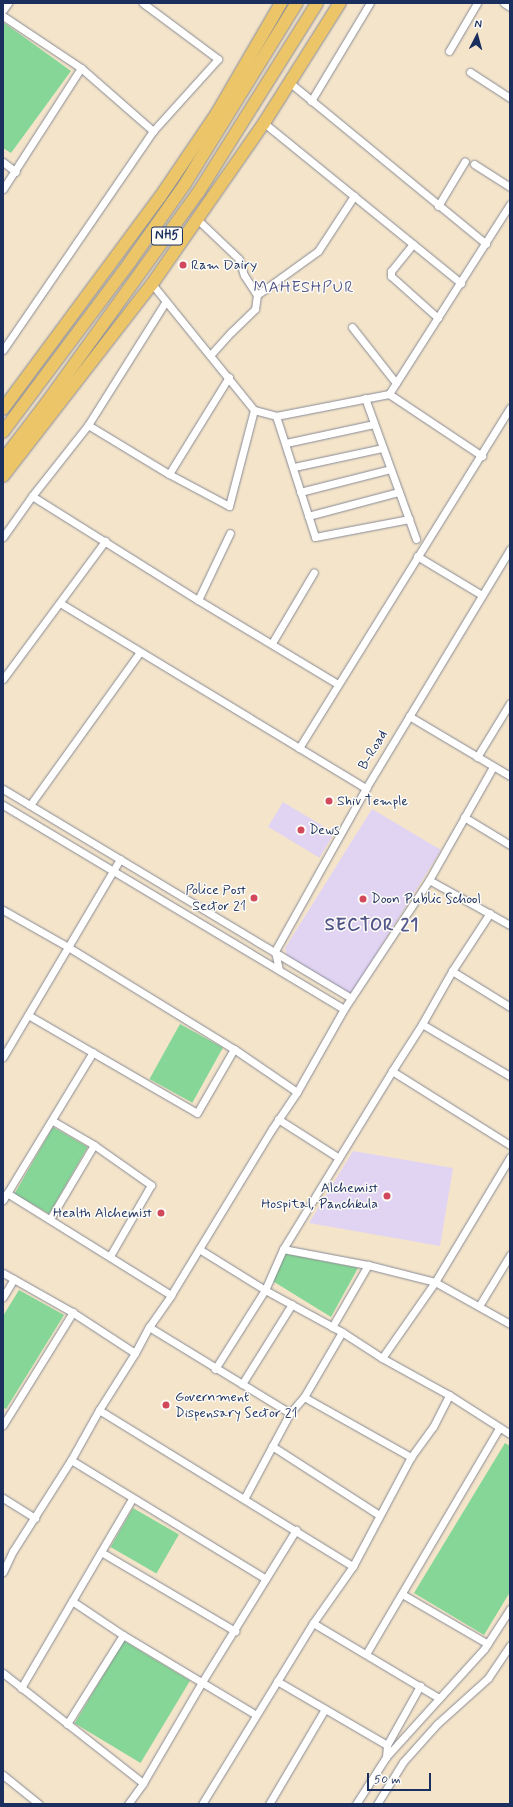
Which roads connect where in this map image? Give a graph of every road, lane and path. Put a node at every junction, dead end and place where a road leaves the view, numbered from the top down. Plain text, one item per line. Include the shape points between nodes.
1 (8, 3) edge
2 (143, 3) edge
3 (281, 3) edge
4 (297, 3) edge
5 (317, 3) edge
6 (340, 3) edge
7 (370, 3) edge
8 (477, 3) edge
9 (504, 3) edge
10 (510, 7) edge
11 (3, 10) edge
12 (3, 16) edge
13 (449, 51) dead end
14 (81, 68) junction
15 (470, 72) dead end
16 (289, 82) junction
17 (510, 98) edge
18 (311, 101) junction
19 (264, 123) junction
20 (153, 131) junction
21 (465, 161) dead end
22 (3, 162) edge
23 (474, 164) dead end
24 (16, 172) junction
25 (510, 187) edge
26 (3, 189) edge
27 (354, 196) junction
28 (510, 205) edge
29 (438, 206) junction
30 (197, 219) junction
31 (413, 244) junction
32 (486, 244) junction
33 (461, 283) junction
34 (152, 284) junction
35 (257, 295) junction
36 (166, 301) junction
37 (438, 318) junction
38 (352, 327) dead end
39 (3, 350) edge
40 (210, 355) junction
41 (229, 377) junction
42 (396, 384) junction
43 (390, 394) junction
44 (364, 398) junction
45 (510, 408) edge
46 (3, 409) edge
47 (254, 410) junction
48 (276, 416) junction
49 (7, 418) edge
50 (374, 424) junction
51 (88, 425) junction
52 (3, 432) edge
53 (30, 432) junction
54 (286, 442) junction
55 (383, 448) junction
56 (482, 456) junction
57 (3, 460) edge
58 (294, 467) junction
59 (390, 469) junction
60 (169, 474) junction
61 (3, 476) edge
62 (300, 492) junction
63 (399, 492) junction
64 (32, 496) junction
65 (308, 516) junction
66 (409, 519) junction
67 (230, 533) dead end
68 (3, 537) edge
69 (416, 539) dead end
70 (105, 541) junction
71 (510, 549) edge
72 (417, 556) junction
73 (314, 572) dead end
74 (482, 595) junction
75 (198, 600) junction
76 (60, 603) junction
77 (272, 643) junction
78 (140, 652) junction
79 (3, 679) edge
80 (338, 684) junction
81 (510, 703) edge
82 (408, 716) junction
83 (299, 748) junction
84 (477, 757) junction
85 (493, 766) junction
86 (510, 776) edge
87 (366, 788) junction
88 (3, 789) edge
89 (3, 805) edge
90 (30, 805) junction
91 (464, 817) junction
92 (510, 845) edge
93 (120, 859) junction
94 (113, 871) junction
95 (429, 880) junction
96 (3, 910) edge
97 (490, 913) junction
98 (510, 925) edge
99 (68, 947) junction
100 (275, 951) junction
101 (279, 970) junction
102 (452, 971) junction
103 (351, 998) junction
104 (510, 1007) edge
105 (344, 1009) junction
106 (28, 1015) junction
107 (422, 1024) junction
108 (234, 1048) junction
109 (93, 1052) junction
110 (3, 1057) edge
111 (392, 1071) junction
112 (510, 1076) edge
113 (297, 1092) junction
114 (278, 1119) junction
115 (53, 1121) junction
116 (94, 1145) junction
117 (510, 1145) edge
118 (510, 1157) edge
119 (339, 1158) junction
120 (7, 1193) junction
121 (3, 1200) edge
122 (50, 1219) junction
123 (199, 1249) junction
124 (283, 1249) junction
125 (510, 1254) edge
126 (110, 1256) junction
127 (368, 1265) junction
128 (3, 1273) edge
129 (14, 1279) junction
130 (435, 1282) junction
131 (265, 1290) junction
132 (171, 1295) junction
133 (3, 1297) edge
134 (292, 1304) junction
135 (479, 1306) junction
136 (73, 1312) junction
137 (510, 1324) edge
138 (149, 1327) junction
139 (332, 1327) junction
140 (342, 1332) junction
141 (136, 1353) junction
142 (382, 1358) junction
143 (215, 1369) junction
144 (242, 1384) junction
145 (449, 1395) junction
146 (304, 1397) junction
147 (99, 1410) junction
148 (290, 1413) junction
149 (4, 1421) edge
150 (499, 1428) junction
151 (510, 1434) edge
152 (272, 1446) junction
153 (411, 1457) junction
154 (71, 1460) junction
155 (3, 1498) edge
156 (132, 1499) junction
157 (244, 1499) junction
158 (379, 1515) junction
159 (35, 1518) junction
160 (296, 1530) junction
161 (100, 1552) junction
162 (354, 1566) junction
163 (3, 1572) edge
164 (266, 1579) junction
165 (402, 1594) junction
166 (72, 1601) junction
167 (510, 1609) edge
168 (313, 1623) junction
169 (235, 1631) junction
170 (123, 1635) junction
171 (488, 1644) junction
172 (510, 1645) edge
173 (366, 1654) junction
174 (3, 1673) edge
175 (277, 1681) junction
176 (202, 1682) junction
177 (420, 1686) junction
178 (21, 1688) junction
179 (440, 1698) junction
180 (325, 1709) junction
181 (256, 1715) junction
182 (67, 1724) junction
183 (387, 1745) junction
184 (386, 1757) junction
185 (3, 1775) edge
186 (143, 1783) junction
187 (39, 1804) edge
188 (128, 1804) edge
189 (202, 1804) edge
190 (269, 1804) edge
191 (356, 1804) edge
192 (377, 1804) edge

1 - 11 street
2 - 20 street via 218,59
3 - 46 highway via 217,113 160,197
4 - 49 highway, NH5 via 185,184 130,262
5 - 53 highway, NH5 via 198,193
6 - 16 highway
7 - 18 street
8 - 13 street
9 - 10 street
12 - 14 street
14 - 20 street
14 - 24 street
15 - 17 street
16 - 18 street
16 - 19 highway
18 - 29 street
19 - 27 street
19 - 30 highway
20 - 39 street
21 - 29 street
22 - 24 street
23 - 25 street
24 - 26 street
27 - 31 street
27 - 35 street via 318,251
28 - 32 street
29 - 32 street
30 - 34 highway
30 - 35 street via 239,259 244,275
31 - 33 street
31 - 37 street via 391,270 391,276
32 - 33 street
33 - 37 street
34 - 36 street
34 - 53 highway
35 - 40 street via 255,309
36 - 40 street
36 - 51 street
37 - 42 street
38 - 42 street
40 - 41 street
41 - 47 street
41 - 60 street
42 - 43 street
43 - 44 street
43 - 56 street
44 - 48 street
44 - 50 street
45 - 56 street
47 - 48 street
47 - 60 street via 229,506
48 - 54 street
49 - 52 highway, NH5
50 - 54 street
50 - 55 street
51 - 60 street
51 - 64 street
53 - 57 highway, NH5
53 - 61 highway
54 - 58 street
55 - 58 street
55 - 59 street
56 - 72 street
58 - 62 street
59 - 62 street
59 - 63 street
62 - 65 street
63 - 65 street
63 - 66 street
64 - 68 street
64 - 70 street
65 - 66 street via 315,536
66 - 69 street
67 - 75 street
70 - 75 street
70 - 76 street
71 - 74 street, B-Road
72 - 74 street
72 - 80 street
73 - 77 street
74 - 82 street, B-Road
75 - 77 street
76 - 78 street
76 - 79 street
77 - 80 street
78 - 83 street
78 - 90 street
80 - 83 street
81 - 84 street
82 - 84 street
82 - 87 street, B-Road
83 - 87 street
84 - 85 street
85 - 86 street
85 - 91 street
87 - 100 street, B-Road
88 - 90 street
89 - 94 street
90 - 93 street
91 - 92 street
91 - 95 street
93 - 94 street
93 - 100 street
94 - 99 street
94 - 101 street
95 - 97 street
95 - 103 street
96 - 99 street
97 - 98 street
97 - 102 street
99 - 106 street
99 - 108 street
100 - 101 street
100 - 103 street
101 - 105 street
102 - 104 street
102 - 107 street
103 - 105 street
105 - 113 street
106 - 109 street
106 - 110 street
107 - 111 street
107 - 112 street
108 - 109 street via 197,1113
108 - 113 street
109 - 115 street
111 - 117 street
111 - 119 street
113 - 114 street
114 - 119 street
114 - 123 street
115 - 116 street
115 - 120 street
116 - 122 street
116 - 126 street via 150,1185
118 - 130 street
119 - 124 street
120 - 121 street
120 - 122 street
122 - 126 street
123 - 131 street
123 - 132 street
124 - 127 street
124 - 131 street
125 - 135 street
126 - 132 street
127 - 130 street
127 - 139 street
128 - 129 street
129 - 133 street
129 - 136 street
130 - 135 street
130 - 142 street
131 - 134 street
131 - 143 street
132 - 138 street
134 - 139 street
134 - 144 street
135 - 137 street
136 - 141 street
136 - 149 street
138 - 141 street
138 - 143 street
139 - 140 street
140 - 142 street
140 - 146 street
141 - 147 street
142 - 145 street
143 - 144 street
144 - 148 street
145 - 150 street
145 - 153 street via 433,1427
146 - 148 street
146 - 153 street
147 - 154 street
147 - 157 street
148 - 152 street
150 - 151 street
150 - 165 street
152 - 157 street
152 - 158 street
153 - 158 street
154 - 156 street
154 - 159 street
155 - 159 street
156 - 161 street
156 - 164 street
157 - 160 street
158 - 162 street
159 - 163 street via 13,1551
160 - 162 street
160 - 164 street
161 - 166 street
161 - 169 street
162 - 168 street
164 - 169 street
165 - 171 street
165 - 173 street
166 - 170 street
166 - 178 street
167 - 171 street
168 - 173 street
168 - 175 street
169 - 176 street
170 - 176 street
170 - 182 street
171 - 179 street
172 - 192 street via 488,1678 437,1724 403,1762
173 - 177 street
174 - 178 street
175 - 180 street
175 - 181 street
176 - 181 street
176 - 186 street
177 - 179 street
177 - 183 street
178 - 182 street
179 - 184 street
180 - 183 street
180 - 190 street
181 - 189 street
182 - 186 street
183 - 184 street
184 - 191 street
185 - 187 street
186 - 188 street

